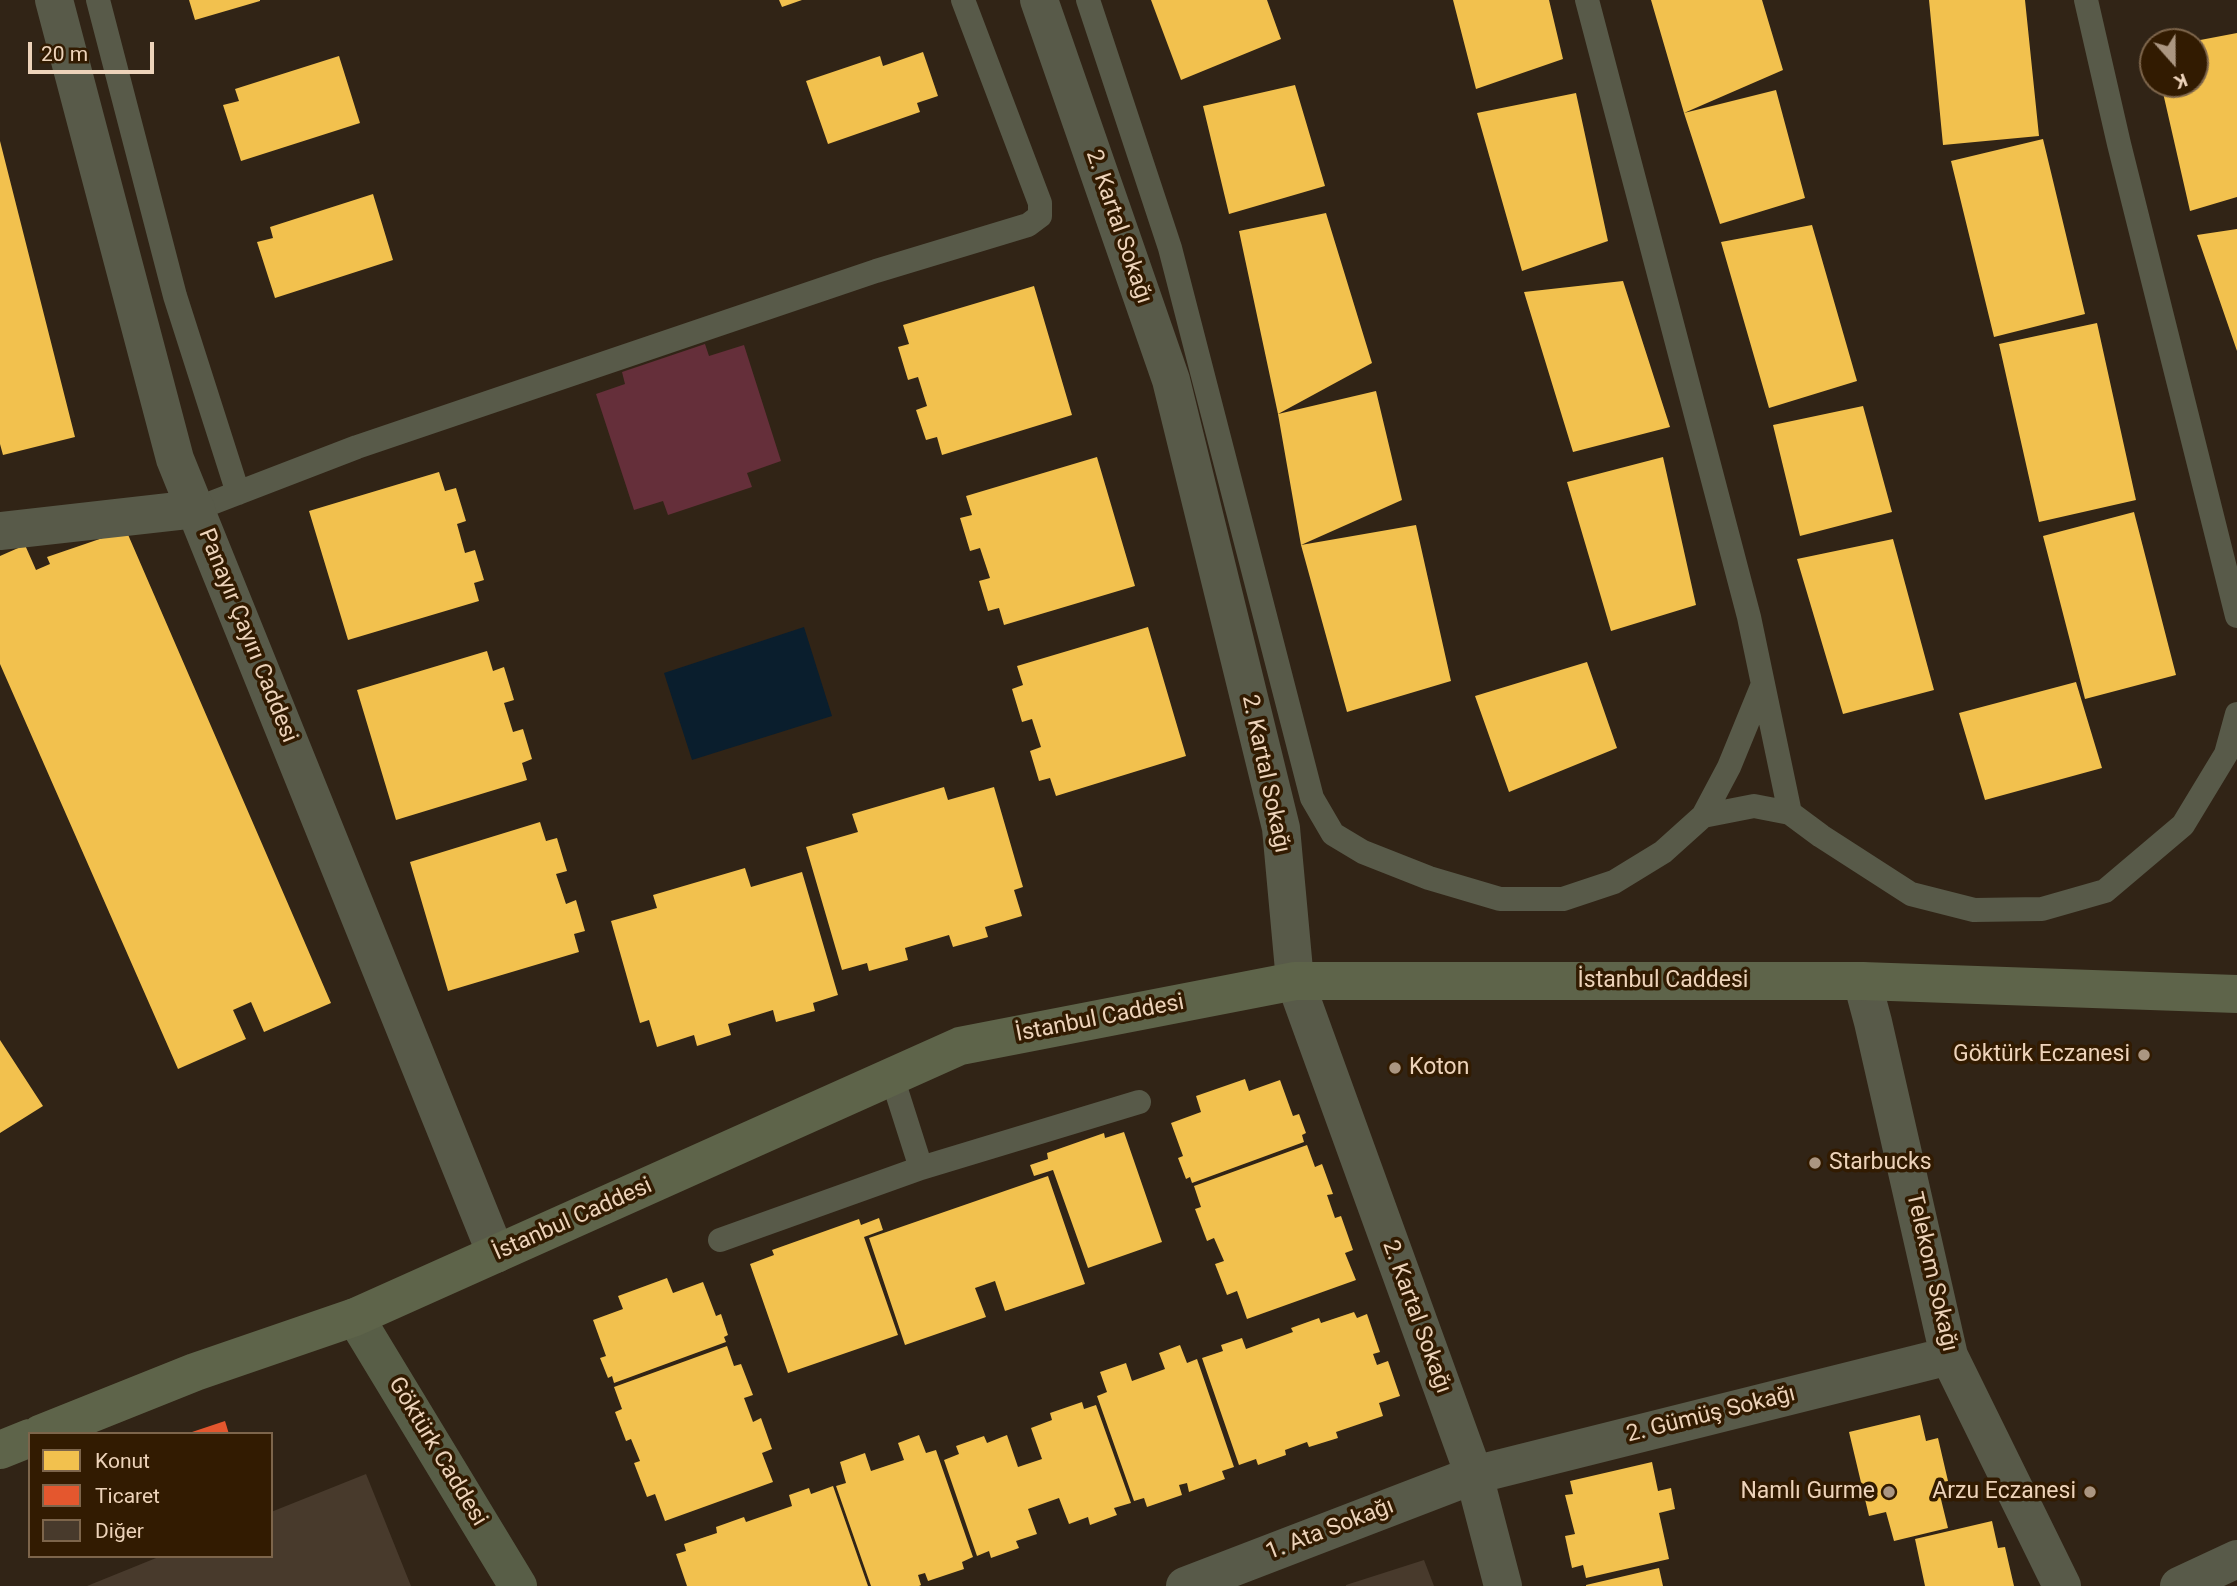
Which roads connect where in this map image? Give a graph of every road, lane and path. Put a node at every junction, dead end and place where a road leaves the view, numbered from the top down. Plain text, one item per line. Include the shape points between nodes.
1 (54, 0) edge
2 (98, 0) edge
3 (963, 0) edge
4 (1039, 0) edge
5 (1088, 0) edge
6 (1587, 0) edge
7 (2087, 0) edge
8 (237, 493) junction
9 (196, 509) junction
10 (0, 531) edge
11 (2237, 616) edge
12 (1763, 684) junction
13 (2237, 714) edge
14 (1790, 813) junction
15 (1703, 816) junction
16 (1295, 981) junction
17 (1862, 981) junction
18 (2237, 994) edge
19 (892, 1077) junction
20 (1139, 1102) dead end
21 (921, 1168) junction
22 (720, 1240) dead end
23 (496, 1254) junction
24 (355, 1317) junction
25 (1949, 1356) junction
26 (45, 1432) edge
27 (28, 1439) edge
28 (0, 1450) edge
29 (1474, 1475) junction
30 (2237, 1559) edge
31 (518, 1586) edge
32 (1185, 1586) edge
33 (1503, 1586) edge
34 (2062, 1586) edge
35 (2179, 1586) edge

1 - 9 street, Panayır Çayırı Caddesi via 175,459
2 - 8 lane via 175,296
3 - 8 lane via 1040,203 1040,216 1028,225 876,271 357,447
4 - 16 street, 2. Kartal Sokağı via 1171,380 1281,828
5 - 15 lane via 1170,248 1308,786 1333,834 1363,852 1429,878 1500,899 1563,899 1614,882 1663,852
6 - 12 lane
7 - 11 lane
8 - 9 lane
9 - 10 street
9 - 23 street, Panayır Çayırı Caddesi
12 - 14 lane
12 - 15 lane
13 - 14 lane via 2226,754 2183,825 2105,891 2042,909 1974,910 1911,894
14 - 15 lane via 1755,806
16 - 17 main road, İstanbul Caddesi
16 - 19 main road, İstanbul Caddesi via 960,1046
16 - 29 street, 2. Kartal Sokağı
17 - 18 main road, İstanbul Caddesi
17 - 25 street, Telekom Sokağı
19 - 21 lane
19 - 23 main road, İstanbul Caddesi
20 - 21 lane
21 - 22 lane
23 - 24 main road, İstanbul Caddesi
24 - 26 main road, İstanbul Caddesi via 195,1372
24 - 31 main road, Göktürk Caddesi
25 - 29 street, 2. Gümüş Sokağı
25 - 34 street, Telekom Sokağı
27 - 28 main road
29 - 32 street, 1. Ata Sokağı
29 - 33 street, 2. Kartal Sokağı
30 - 35 street

